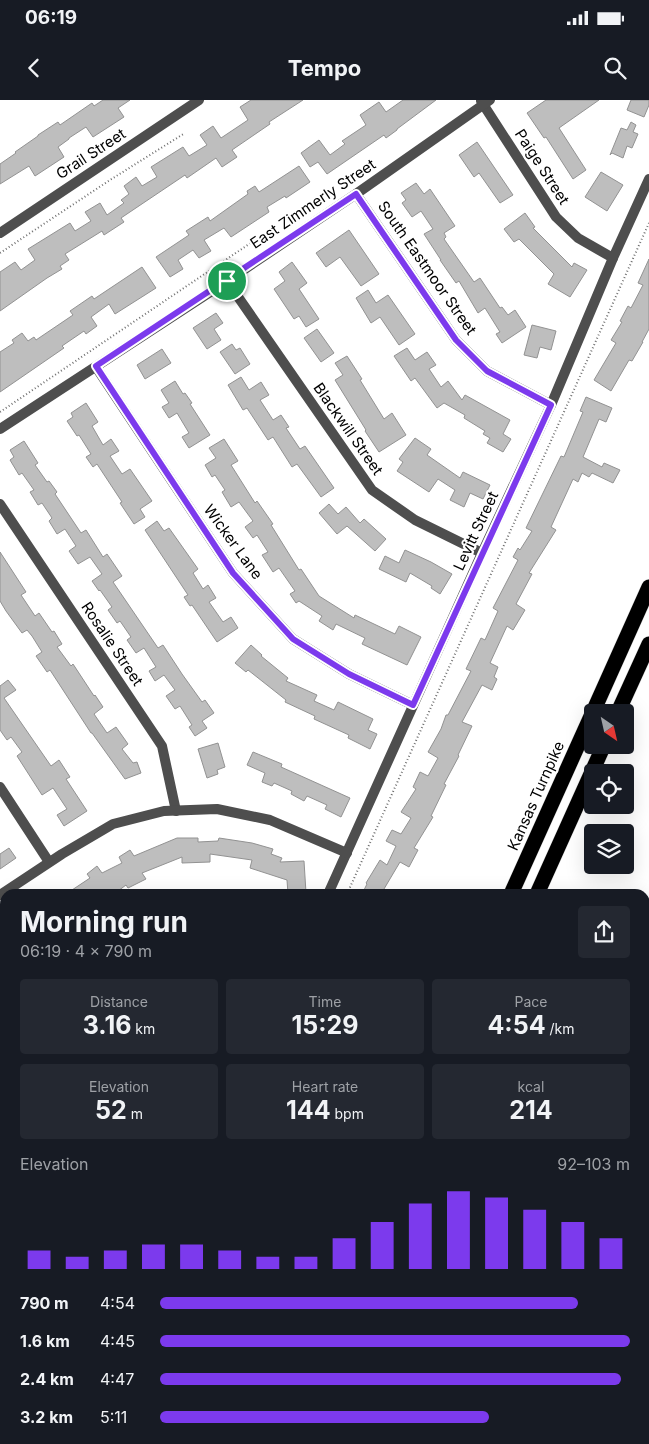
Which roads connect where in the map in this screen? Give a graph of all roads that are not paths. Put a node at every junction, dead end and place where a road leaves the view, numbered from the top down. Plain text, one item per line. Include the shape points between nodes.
1 (199, 100) edge
2 (484, 102) edge
3 (649, 179) edge
4 (356, 194) junction
5 (0, 232) edge
6 (613, 258) junction
7 (227, 281) junction
8 (96, 366) junction
9 (551, 405) junction
10 (0, 429) edge
11 (0, 504) edge
12 (482, 553) junction
13 (649, 588) edge
14 (649, 644) edge
15 (597, 704) edge
16 (622, 704) edge
17 (413, 705) junction
18 (584, 733) edge
19 (600, 754) edge
20 (0, 788) edge
21 (176, 811) junction
22 (347, 854) junction
23 (49, 862) junction
24 (9, 889) edge
25 (330, 889) edge
26 (513, 889) edge
27 (540, 889) edge

1 - 5 street, Grail Street
2 - 4 street, East Zimmerly Street
2 - 6 street, Paige Street via 556,217 578,238
3 - 6 street, Levitt Street
4 - 7 street, East Zimmerly Street
4 - 9 street, South Eastmoor Street via 456,340 487,371
6 - 9 street, Levitt Street
7 - 8 street, East Zimmerly Street
7 - 12 street, Blackwill Street via 372,490 416,520
8 - 10 street, East Zimmerly Street
8 - 17 street, Wicker Lane via 233,573 293,639 349,674
9 - 12 street, Levitt Street
11 - 21 street, Rosalie Street via 162,746
12 - 17 street, Levitt Street
13 - 15 highway, Kansas Turnpike
14 - 16 highway
17 - 22 street, Levitt Street
18 - 26 highway, Kansas Turnpike
19 - 27 highway
20 - 23 street
21 - 22 street via 217,810 270,820
21 - 23 street via 113,824
22 - 25 street, Levitt Street
23 - 24 street

